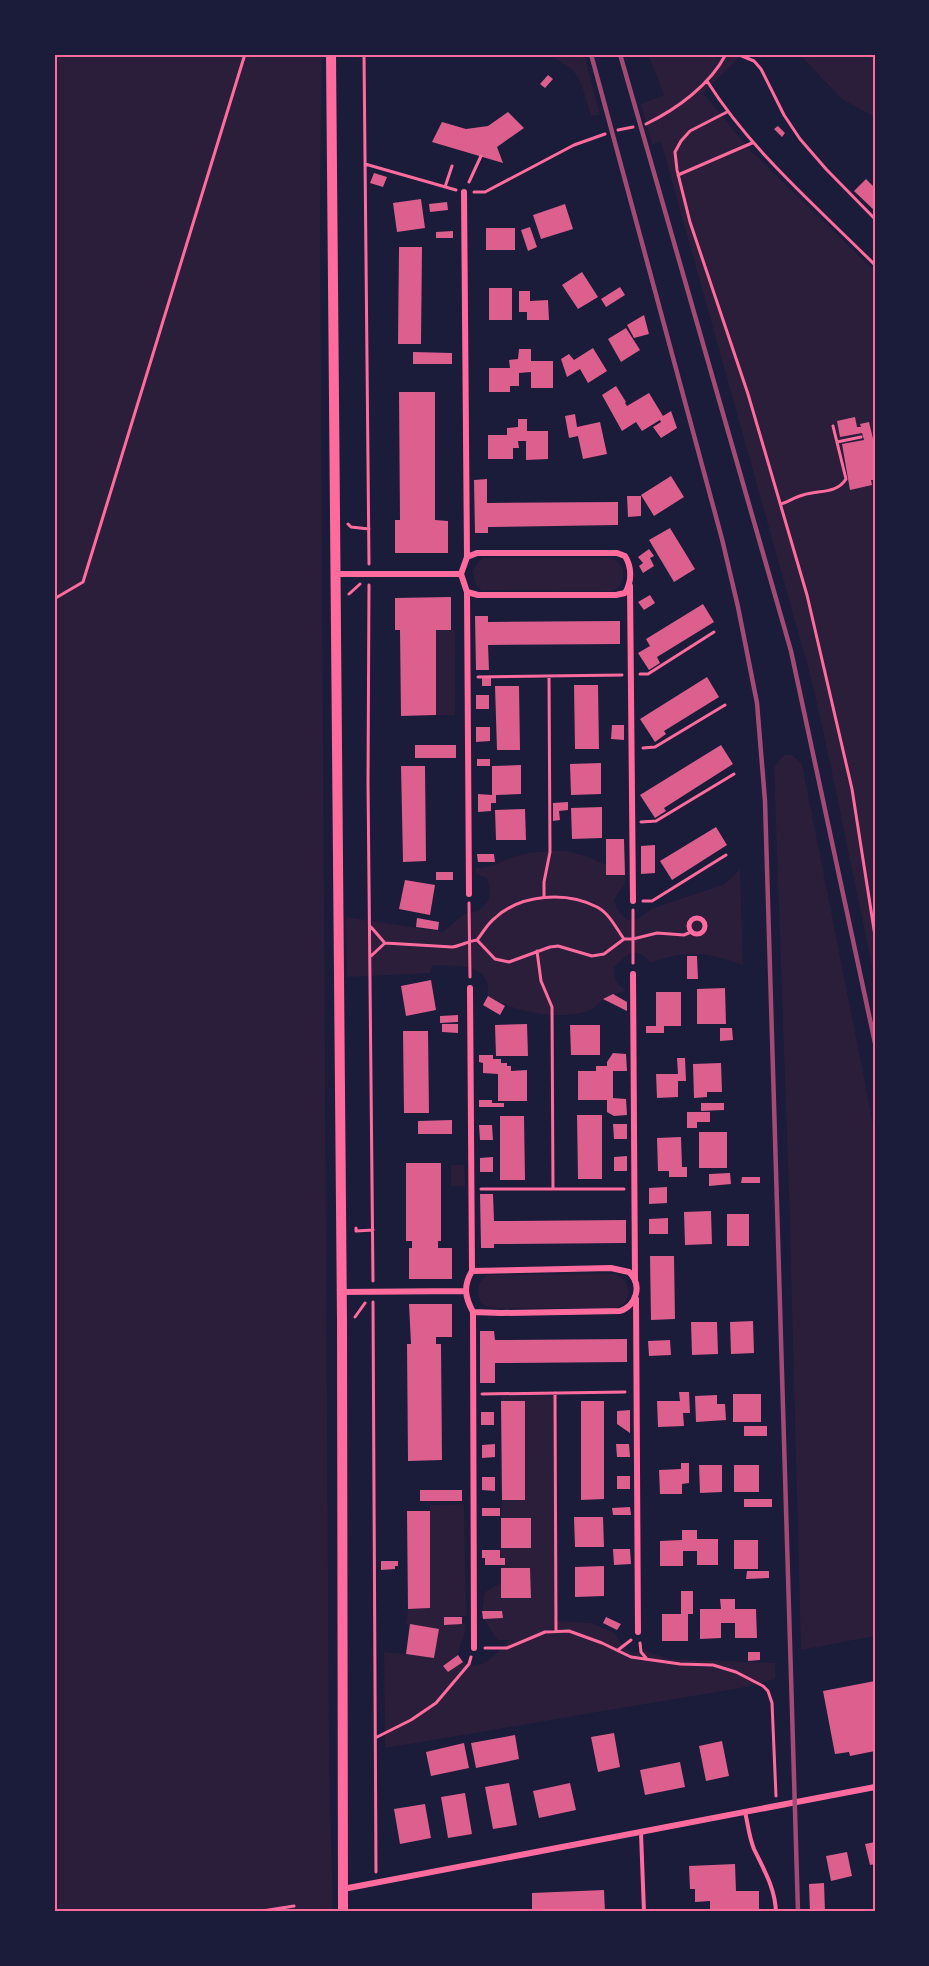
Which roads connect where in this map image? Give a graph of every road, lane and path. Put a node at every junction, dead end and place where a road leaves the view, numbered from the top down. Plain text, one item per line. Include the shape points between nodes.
1 (245, 54) edge
2 (331, 54) edge
3 (364, 54) edge
4 (726, 54) edge
5 (737, 54) edge
6 (707, 81) junction
7 (727, 112) junction
8 (646, 124) dead end
9 (633, 127) dead end
10 (618, 130) dead end
11 (605, 134) dead end
12 (752, 143) junction
13 (481, 156) dead end
14 (365, 164) junction
15 (452, 166) dead end
16 (678, 175) junction
17 (471, 178) dead end
18 (445, 187) junction
19 (464, 192) junction
20 (875, 219) edge
21 (875, 265) edge
22 (833, 426) dead end
23 (861, 437) dead end
24 (837, 441) junction
25 (781, 504) junction
26 (346, 517) dead end
27 (369, 529) junction
28 (467, 557) junction
29 (336, 574) junction
30 (370, 574) junction
31 (461, 574) junction
32 (630, 585) junction
33 (467, 592) junction
34 (54, 599) edge
35 (714, 632) dead end
36 (631, 675) junction
37 (549, 676) junction
38 (468, 677) junction
39 (725, 705) dead end
40 (632, 748) junction
41 (734, 774) dead end
42 (632, 822) junction
43 (726, 855) dead end
44 (469, 894) joint
45 (544, 897) junction
46 (633, 901) junction
47 (370, 926) junction
48 (691, 932) dead end
49 (875, 936) edge
50 (624, 939) junction
51 (633, 939) junction
52 (477, 940) junction
53 (469, 941) junction
54 (385, 943) junction
55 (537, 951) junction
56 (370, 957) junction
57 (633, 974) joint
58 (470, 988) joint
59 (553, 1189) junction
60 (471, 1190) junction
61 (635, 1190) junction
62 (356, 1222) dead end
63 (373, 1230) junction
64 (472, 1271) junction
65 (635, 1281) junction
66 (465, 1291) junction
67 (341, 1292) junction
68 (373, 1292) junction
69 (636, 1298) junction
70 (473, 1312) junction
71 (636, 1392) junction
72 (555, 1393) junction
73 (474, 1394) junction
74 (556, 1631) junction
75 (639, 1632) junction
76 (474, 1648) junction
77 (618, 1650) junction
78 (646, 1658) junction
79 (377, 1737) junction
80 (875, 1787) edge
81 (777, 1805) junction
82 (745, 1812) junction
83 (640, 1832) junction
84 (376, 1883) junction
85 (343, 1888) junction
86 (294, 1906) dead end
87 (256, 1912) edge
88 (343, 1912) edge
89 (644, 1912) edge
90 (776, 1912) edge

1 - 34 path via 83,582
2 - 29 street
3 - 14 path
4 - 6 path
5 - 20 path via 762,69 800,139
6 - 7 path
6 - 8 path via 665,115
7 - 12 path
7 - 16 path via 690,131 681,141 675,152
9 - 10 path
11 - 19 path via 574,145 485,192
12 - 16 path
12 - 21 path
13 - 17 path
14 - 18 path
14 - 27 path
15 - 18 path
16 - 25 path
18 - 19 path
19 - 28 street
22 - 24 path
23 - 24 path
24 - 25 path via 845,482 838,488
25 - 49 path via 844,748
26 - 27 path via 351,527
27 - 30 path
28 - 31 street
28 - 32 street via 477,553 617,553 630,564
29 - 30 street
29 - 67 street
30 - 31 street
30 - 47 path
31 - 33 street
32 - 33 street via 625,593 616,595 478,596
32 - 36 street
33 - 38 street
35 - 36 path via 648,674
36 - 37 path
36 - 40 street
37 - 38 path
37 - 45 path via 550,852
38 - 44 street
39 - 40 path via 655,747
40 - 42 street
41 - 42 path via 656,821
42 - 46 street
43 - 46 path via 652,901
44 - 53 path
45 - 50 path via 596,906
45 - 52 path via 507,909
46 - 51 path
47 - 54 path
47 - 56 path
48 - 51 path via 657,933
50 - 51 path
50 - 55 path via 604,954 592,956 558,946
51 - 57 path
52 - 53 path
52 - 55 path via 501,962 516,961
53 - 54 path via 452,947
53 - 58 path
54 - 56 path
55 - 59 path via 541,981 552,1007
56 - 63 path
57 - 61 street
58 - 60 street
59 - 60 path
59 - 61 path
60 - 64 street
61 - 65 street
62 - 63 path via 356,1231
63 - 68 path
64 - 65 street via 610,1268 629,1272
64 - 66 street
65 - 69 street
66 - 68 street
66 - 70 street
67 - 68 street
67 - 85 street
68 - 79 path
69 - 70 street via 627,1309 611,1312
69 - 71 street
70 - 73 street
71 - 72 path
71 - 75 street
72 - 73 path
72 - 74 path
73 - 76 street
74 - 76 path via 507,1648
74 - 77 path via 569,1631
75 - 77 path
75 - 78 path via 641,1652
76 - 79 path via 470,1665 436,1703
77 - 78 path via 631,1657
78 - 81 path via 713,1665 756,1681 768,1691 772,1703
79 - 84 path
80 - 81 street
81 - 82 street
82 - 83 street
82 - 90 lane via 753,1847 775,1898
83 - 84 street
83 - 89 lane
84 - 85 street
85 - 88 street
86 - 87 path

